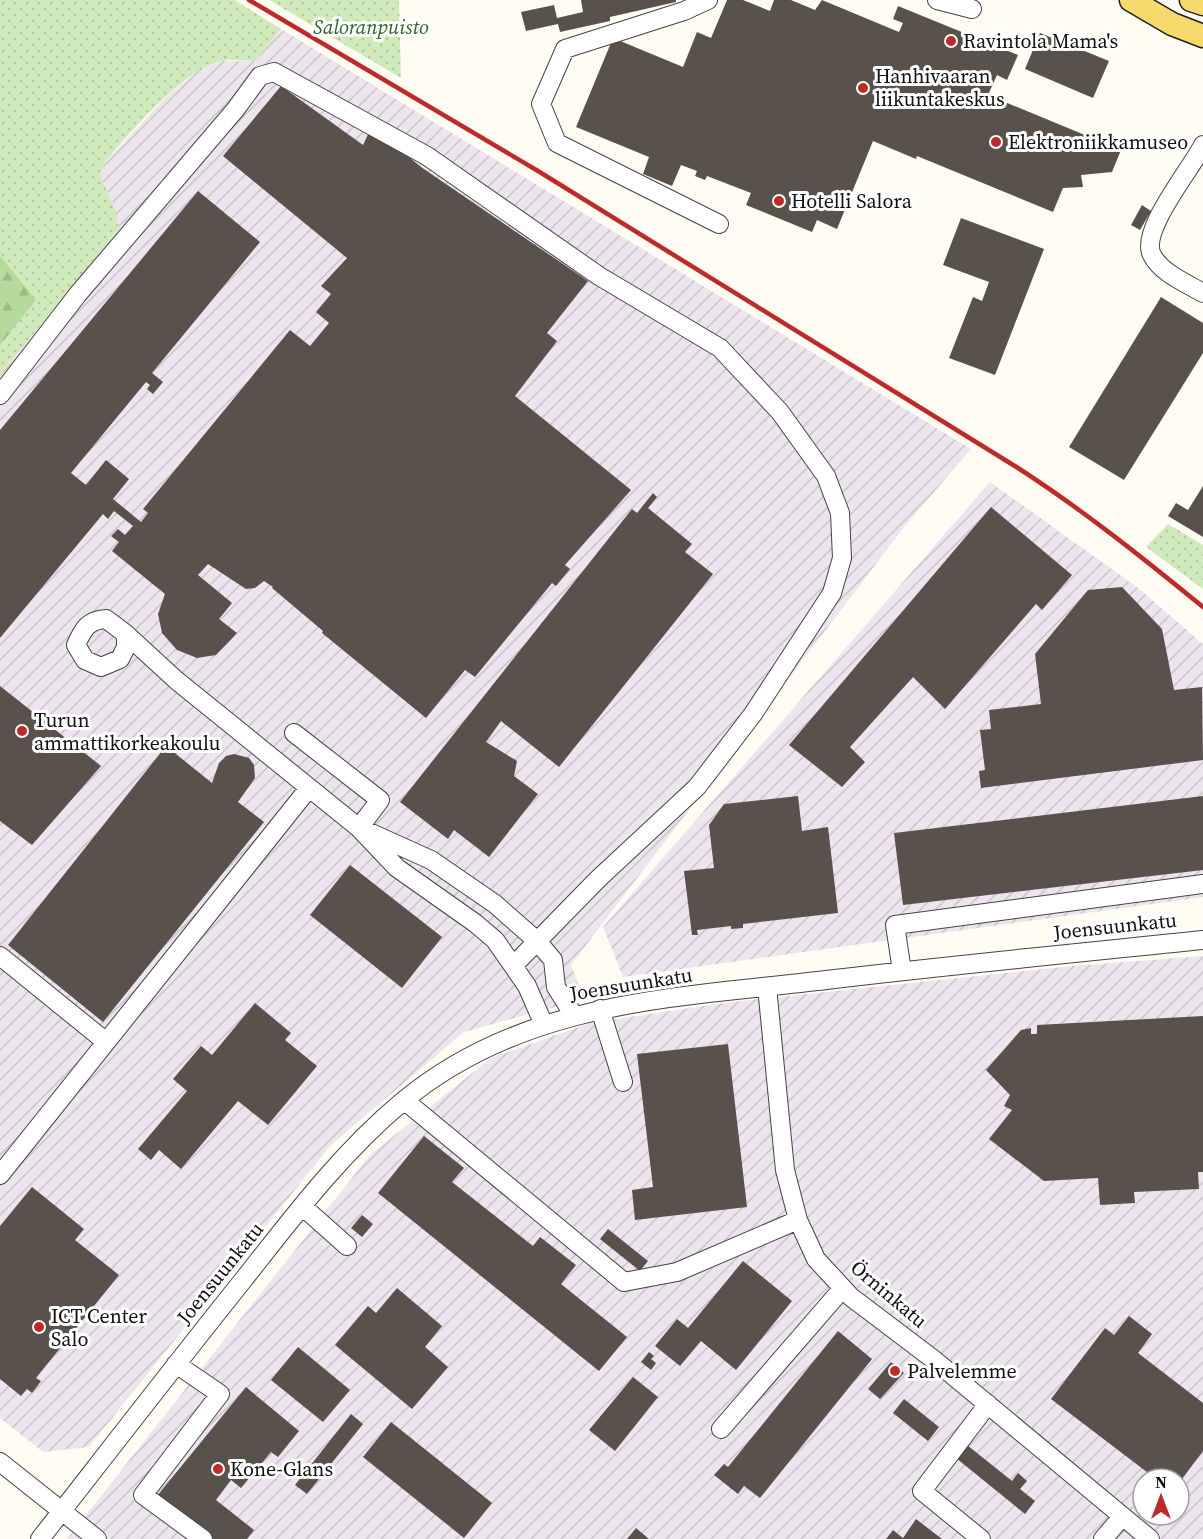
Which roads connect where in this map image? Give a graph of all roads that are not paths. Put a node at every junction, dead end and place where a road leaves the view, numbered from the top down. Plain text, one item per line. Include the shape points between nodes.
1 (708, 0) edge
2 (937, 0) edge
3 (1131, 0) edge
4 (1191, 0) edge
5 (1203, 4) edge
6 (972, 9) dead end
7 (1203, 36) edge
8 (1202, 149) edge
9 (719, 224) dead end
10 (1203, 293) edge
11 (0, 395) edge
12 (126, 634) dead end
13 (294, 733) dead end
14 (309, 788) junction
15 (359, 828) junction
16 (1203, 884) edge
17 (1203, 940) edge
18 (537, 941) junction
19 (0, 956) edge
20 (513, 966) junction
21 (902, 971) junction
22 (767, 987) junction
23 (600, 1008) junction
24 (573, 1014) junction
25 (544, 1025) junction
26 (105, 1041) junction
27 (623, 1082) dead end
28 (404, 1100) junction
29 (0, 1175) edge
30 (302, 1206) junction
31 (798, 1220) junction
32 (346, 1246) dead end
33 (843, 1288) junction
34 (176, 1364) junction
35 (988, 1404) junction
36 (721, 1429) dead end
37 (0, 1462) edge
38 (62, 1511) junction
39 (1122, 1517) junction
40 (40, 1539) edge
41 (97, 1539) edge
42 (202, 1539) edge
43 (981, 1539) edge
44 (1103, 1539) edge
45 (1150, 1539) edge

1 - 9 street via 564,49 541,104 557,143
2 - 6 street
3 - 7 main road via 1172,24
4 - 5 main road
8 - 10 street via 1162,212 1151,235 1150,251 1159,265
11 - 18 street via 78,294 260,76 274,72 427,156 599,276 720,348 780,412 826,476 840,513 842,558 832,593 753,714 697,787
12 - 14 street via 176,680
13 - 15 street via 380,800
14 - 15 street
14 - 26 street
15 - 18 street via 431,860 495,904
15 - 20 street via 398,868 488,934
16 - 21 street via 895,925
17 - 21 street, Joensuunkatu
18 - 20 street
18 - 24 street via 553,960 556,987
19 - 26 street
20 - 25 street
21 - 22 street, Joensuunkatu
22 - 23 street, Joensuunkatu
22 - 31 street, Örninkatu via 785,1170
23 - 24 street, Joensuunkatu
23 - 27 street
24 - 25 street, Joensuunkatu
25 - 28 street, Joensuunkatu via 481,1050
26 - 29 street
28 - 30 street, Joensuunkatu via 349,1151
28 - 31 street via 624,1282 676,1272
30 - 32 street
30 - 34 street, Joensuunkatu
31 - 33 street, Örninkatu via 816,1259
33 - 35 street, Örninkatu
33 - 36 street
34 - 38 street, Joensuunkatu
34 - 42 street via 220,1394 143,1495
35 - 39 street, Örninkatu
35 - 43 street via 922,1491
37 - 38 street
38 - 40 street, Joensuunkatu
38 - 41 street
39 - 44 street
39 - 45 street, Örninkatu

